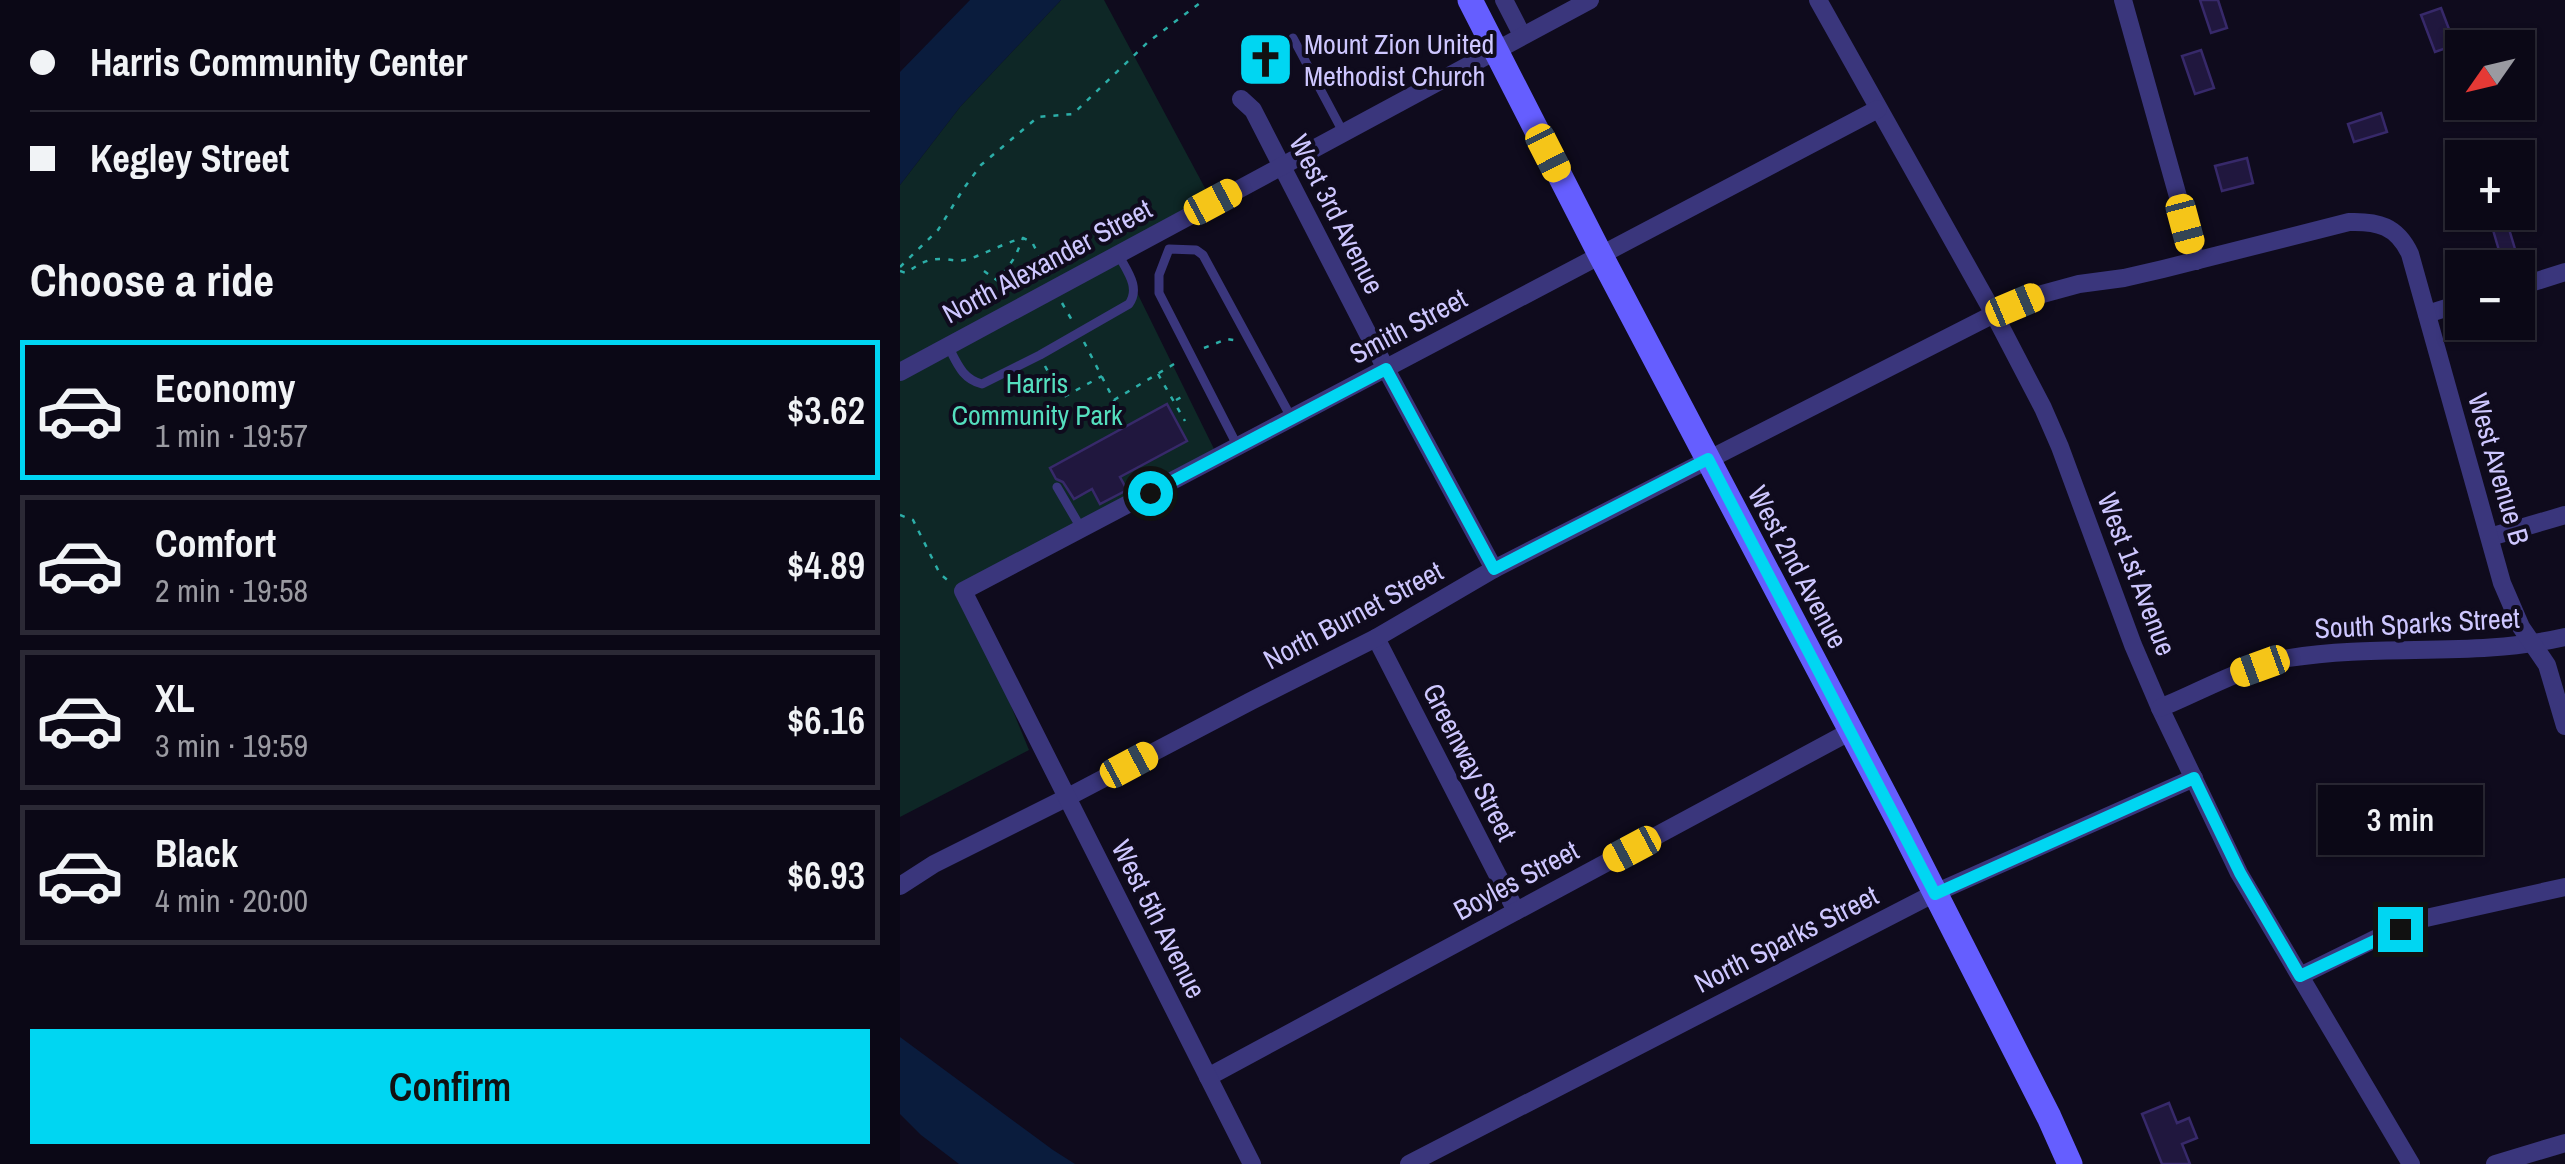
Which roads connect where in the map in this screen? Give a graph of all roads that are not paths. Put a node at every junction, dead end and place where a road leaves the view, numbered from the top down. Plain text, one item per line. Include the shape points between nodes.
1 (1470, 0) edge
2 (1504, 0) edge
3 (1590, 0) edge
4 (1818, 0) edge
5 (2123, 0) edge
6 (1522, 36) junction
7 (1293, 38) dead end
8 (1494, 50) junction
9 (1241, 99) dead end
10 (1878, 109) junction
11 (1342, 132) junction
12 (1281, 166) junction
13 (2388, 226) joint
14 (1160, 232) junction
15 (1169, 249) junction
16 (1118, 254) junction
17 (1601, 256) junction
18 (2196, 262) junction
19 (2565, 272) edge
20 (2535, 281) edge
21 (2445, 308) edge
22 (1994, 314) junction
23 (2427, 314) junction
24 (948, 346) junction
25 (1386, 369) junction
26 (900, 372) edge
27 (1292, 419) junction
28 (1238, 447) junction
29 (1708, 459) junction
30 (1057, 487) dead end
31 (2565, 514) edge
32 (1082, 529) junction
33 (2490, 537) junction
34 (1494, 569) junction
35 (963, 592) joint
36 (2565, 637) edge
37 (1376, 638) junction
38 (2534, 644) junction
39 (2160, 708) junction
40 (2565, 726) edge
41 (1850, 732) junction
42 (2194, 778) junction
43 (1068, 798) junction
44 (900, 886) edge
45 (2565, 887) edge
46 (1935, 894) junction
47 (1516, 911) junction
48 (2300, 976) junction
49 (1208, 1078) junction
50 (2565, 1144) edge
51 (1252, 1164) edge
52 (1409, 1164) edge
53 (2070, 1164) edge
54 (2412, 1164) edge
55 (2494, 1164) edge

1 - 8 street, West 2nd Avenue
2 - 6 street
3 - 6 street, North Alexander Street
4 - 10 street, West 1st Avenue
5 - 18 street
6 - 8 street, North Alexander Street
7 - 11 lane
8 - 11 street, North Alexander Street
8 - 17 street, West 2nd Avenue
9 - 12 street, West 3rd Avenue
10 - 17 street, Smith Street
10 - 22 street, West 1st Avenue
11 - 12 street, North Alexander Street
12 - 14 street, North Alexander Street
12 - 25 street, West 3rd Avenue
13 - 18 street, North Burnet Street via 2349,222
13 - 23 street, West Avenue B via 2410,254
14 - 15 lane
14 - 16 street, North Alexander Street
15 - 27 lane via 1203,255
15 - 28 lane via 1159,294
16 - 24 street, North Alexander Street
16 - 24 lane via 1134,285 1129,304 1040,356 982,384 962,373
17 - 25 street, Smith Street
17 - 29 street, West 2nd Avenue
18 - 22 street, North Burnet Street via 2079,284
19 - 20 street
21 - 23 street
22 - 29 street, North Burnet Street
22 - 39 street, West 1st Avenue via 2060,447
23 - 33 street, West Avenue B
24 - 26 street, North Alexander Street
25 - 27 street, Smith Street
25 - 34 street, West 3rd Avenue
27 - 28 street, Smith Street
28 - 32 street, Smith Street
29 - 34 street, North Burnet Street
29 - 41 street, West 2nd Avenue
30 - 32 lane
31 - 33 street
32 - 35 street, Smith Street
33 - 38 street, West Avenue B via 2508,600
34 - 37 street, North Burnet Street
35 - 43 street, West 5th Avenue
36 - 38 street, South Sparks Street
37 - 43 street, North Burnet Street
37 - 47 street, Greenway Street
38 - 39 street, South Sparks Street via 2284,659
38 - 40 street, West Avenue B
39 - 42 street, West 1st Avenue
41 - 46 street, West 2nd Avenue
41 - 47 street, Boyles Street
42 - 46 street, North Sparks Street
42 - 48 street, West 1st Avenue
43 - 44 street, North Burnet Street
43 - 49 street, West 5th Avenue
45 - 48 street via 2426,918
46 - 52 street, North Sparks Street
46 - 53 street, West 2nd Avenue
47 - 49 street, Boyles Street
48 - 54 street, West 1st Avenue
49 - 51 street, West 5th Avenue
50 - 55 street

